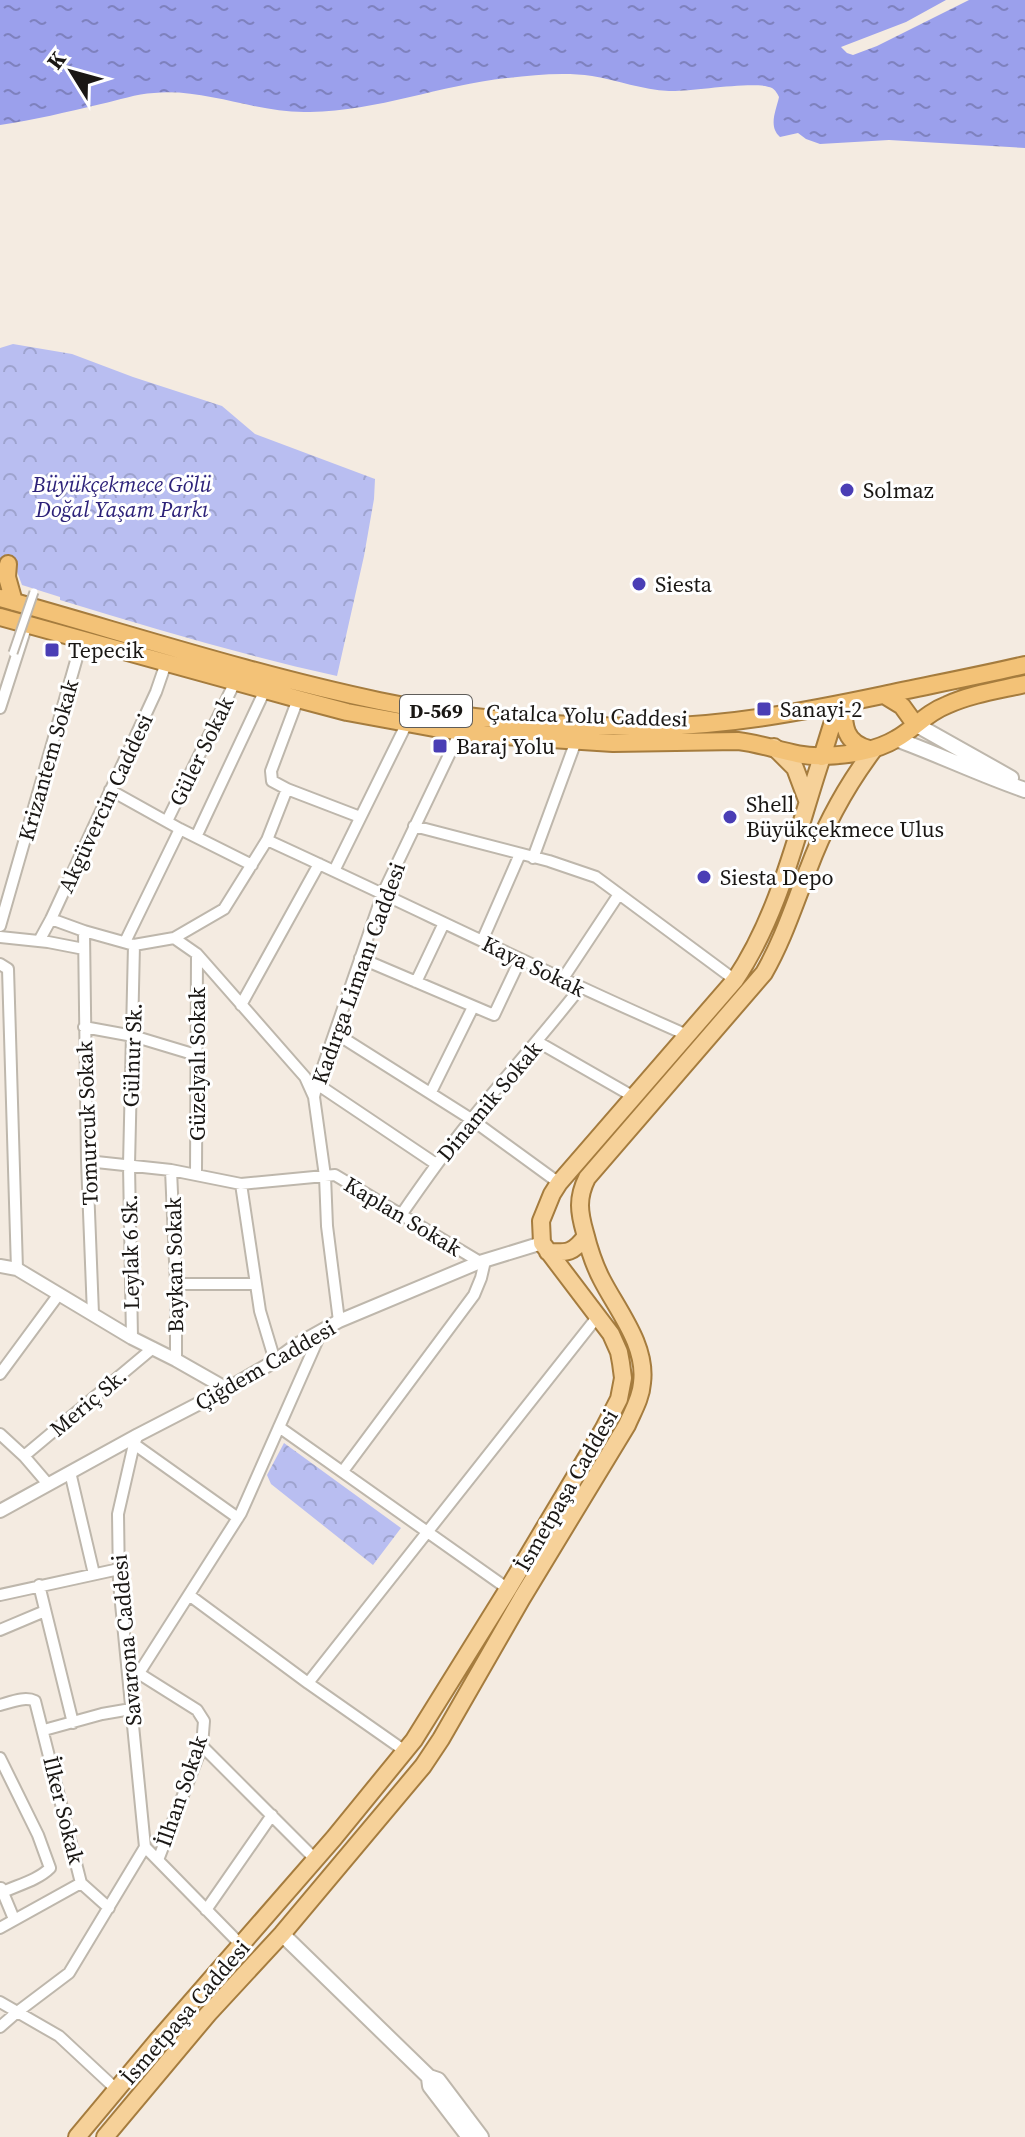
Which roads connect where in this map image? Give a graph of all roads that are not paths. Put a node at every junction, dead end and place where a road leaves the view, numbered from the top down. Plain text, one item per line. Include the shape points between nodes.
1 (0, 569) edge
2 (34, 592) dead end
3 (7, 600) edge
4 (0, 617) edge
5 (27, 624) junction
6 (82, 640) junction
7 (13, 653) dead end
8 (166, 663) junction
9 (1025, 665) edge
10 (235, 682) junction
11 (1025, 684) edge
12 (265, 690) junction
13 (884, 695) junction
14 (298, 699) junction
15 (844, 704) junction
16 (0, 708) edge
17 (407, 723) junction
18 (915, 724) junction
19 (460, 732) junction
20 (896, 739) junction
21 (576, 741) junction
22 (774, 747) junction
23 (874, 749) junction
24 (822, 757) junction
25 (287, 789) junction
26 (1025, 789) edge
27 (110, 790) junction
28 (807, 802) junction
29 (360, 817) junction
30 (167, 821) junction
31 (414, 826) junction
32 (180, 829) junction
33 (196, 837) junction
34 (267, 840) junction
35 (520, 854) junction
36 (533, 858) junction
37 (789, 861) junction
38 (319, 864) junction
39 (252, 865) junction
40 (809, 868) junction
41 (334, 871) junction
42 (383, 893) junction
43 (619, 894) junction
44 (51, 919) junction
45 (444, 923) junction
46 (0, 926) edge
47 (84, 931) junction
48 (0, 937) edge
49 (174, 938) junction
50 (39, 941) junction
51 (482, 941) junction
52 (129, 944) junction
53 (84, 949) junction
54 (197, 954) junction
55 (360, 958) junction
56 (520, 960) junction
57 (4, 966) edge
58 (562, 980) junction
59 (735, 980) junction
60 (416, 982) junction
61 (580, 988) junction
62 (241, 1005) junction
63 (473, 1007) junction
64 (84, 1027) junction
65 (691, 1031) junction
66 (335, 1033) junction
67 (133, 1036) junction
68 (708, 1038) junction
69 (538, 1042) junction
70 (196, 1055) junction
71 (317, 1084) junction
72 (431, 1092) junction
73 (314, 1097) junction
74 (634, 1097) junction
75 (471, 1119) junction
76 (87, 1161) junction
77 (436, 1164) junction
78 (129, 1165) junction
79 (171, 1170) junction
80 (196, 1175) junction
81 (325, 1176) junction
82 (559, 1183) junction
83 (241, 1184) junction
84 (544, 1213) junction
85 (579, 1213) junction
86 (401, 1215) junction
87 (586, 1236) junction
88 (545, 1247) junction
89 (482, 1262) junction
90 (0, 1266) edge
91 (17, 1269) junction
92 (176, 1284) junction
93 (255, 1284) junction
94 (59, 1294) junction
95 (93, 1314) junction
96 (598, 1316) junction
97 (339, 1321) junction
98 (322, 1330) junction
99 (132, 1338) junction
100 (153, 1348) junction
101 (176, 1360) junction
102 (275, 1361) junction
103 (0, 1374) edge
104 (227, 1389) junction
105 (279, 1427) junction
106 (0, 1434) edge
107 (136, 1439) junction
108 (24, 1456) junction
109 (583, 1462) junction
110 (343, 1471) junction
111 (70, 1472) junction
112 (598, 1472) junction
113 (48, 1484) junction
114 (0, 1511) edge
115 (238, 1518) junction
116 (426, 1533) junction
117 (119, 1569) junction
118 (94, 1574) junction
119 (39, 1585) junction
120 (508, 1589) junction
121 (0, 1595) edge
122 (189, 1595) junction
123 (45, 1611) junction
124 (487, 1620) junction
125 (0, 1630) edge
126 (504, 1630) junction
127 (127, 1665) junction
128 (139, 1673) junction
129 (308, 1683) junction
130 (0, 1705) edge
131 (131, 1709) junction
132 (73, 1723) junction
133 (44, 1730) junction
134 (202, 1746) junction
135 (405, 1751) junction
136 (0, 1758) edge
137 (423, 1766) junction
138 (4, 1773) edge
139 (272, 1815) junction
140 (145, 1847) junction
141 (315, 1859) junction
142 (158, 1860) junction
143 (81, 1883) junction
144 (1, 1889) edge
145 (109, 1908) junction
146 (206, 1910) junction
147 (265, 1918) junction
148 (14, 1919) junction
149 (0, 1928) edge
150 (282, 1934) junction
151 (242, 1946) junction
152 (0, 2002) edge
153 (16, 2013) junction
154 (0, 2027) edge
155 (429, 2077) junction
156 (117, 2090) junction
157 (133, 2104) junction
158 (77, 2137) edge
159 (105, 2137) edge
160 (469, 2137) edge
161 (481, 2137) edge

1 - 3 highway via 8,564
2 - 7 street, bridge
3 - 15 highway, Çatalca Yolu Caddesi / D-569 via 348,694 474,717 650,727
4 - 5 highway, Çatalca Yolu Caddesi / D-569
5 - 6 highway, Çatalca Yolu Caddesi / D-569
5 - 16 street
6 - 8 highway, Çatalca Yolu Caddesi / D-569
6 - 46 street, Krizantem Sokak
8 - 10 highway, Çatalca Yolu Caddesi / D-569
8 - 27 street, Akgüvercin Caddesi
9 - 13 highway, Çatalca Yolu Caddesi / D-569
10 - 12 highway, Çatalca Yolu Caddesi / D-569
10 - 30 street, Güler Sokak
11 - 18 highway, Çatalca Yolu Caddesi / D-569 via 947,705
12 - 14 highway, Çatalca Yolu Caddesi / D-569
12 - 33 street
13 - 15 highway, Çatalca Yolu Caddesi / D-569
13 - 18 highway via 902,706
14 - 17 highway, Çatalca Yolu Caddesi / D-569
14 - 25 street via 271,771 272,781
15 - 23 highway via 846,735 853,743
15 - 24 highway via 835,715
17 - 19 highway, Çatalca Yolu Caddesi / D-569
17 - 29 street
18 - 20 highway, Çatalca Yolu Caddesi / D-569
18 - 26 main road
19 - 21 highway, Çatalca Yolu Caddesi / D-569
19 - 31 street, Kadırga Limanı Caddesi
20 - 23 highway, Çatalca Yolu Caddesi / D-569
20 - 26 main road
21 - 22 highway, Çatalca Yolu Caddesi / D-569 via 720,740
21 - 36 street
22 - 24 highway, Çatalca Yolu Caddesi / D-569
22 - 28 main road via 795,768
23 - 24 highway, Çatalca Yolu Caddesi / D-569
23 - 40 main road via 841,800
24 - 28 main road
25 - 29 street
25 - 34 street
27 - 30 street
27 - 44 street, Akgüvercin Caddesi
28 - 37 main road
29 - 41 street
30 - 32 street
31 - 35 street
31 - 42 street, Kadırga Limanı Caddesi
32 - 33 street
32 - 52 street
33 - 39 street
34 - 38 street, Kaya Sokak
34 - 39 street
35 - 36 street
35 - 51 street
36 - 43 street via 596,877
37 - 40 main road
37 - 59 main road via 762,932
38 - 41 street, Kaya Sokak
38 - 62 street
39 - 49 street via 224,909
40 - 68 main road via 764,973
41 - 42 street, Kaya Sokak
42 - 45 street, Kaya Sokak
42 - 55 street, Kadırga Limanı Caddesi
43 - 58 street
43 - 59 street
44 - 47 street
44 - 50 street, Akgüvercin Caddesi
45 - 51 street, Kaya Sokak
45 - 60 street
47 - 52 street
47 - 53 street, Tomurcuk Sokak
48 - 50 street
49 - 52 street
49 - 54 street
50 - 53 street
51 - 56 street, Kaya Sokak
52 - 67 street, Gülnur Sk.
53 - 64 street, Tomurcuk Sokak
54 - 62 street
54 - 70 street, Güzelyalı Sokak
55 - 60 street
55 - 66 street, Kadırga Limanı Caddesi
56 - 58 street, Kaya Sokak
56 - 63 street via 494,1015
57 - 91 street
58 - 61 street, Kaya Sokak
59 - 65 main road
60 - 63 street
61 - 65 street, Kaya Sokak
61 - 69 street, Dinamik Sokak
62 - 73 street via 305,1077
63 - 72 street
64 - 67 street
64 - 76 street, Tomurcuk Sokak
65 - 68 main road
65 - 74 main road
66 - 71 street, Kadırga Limanı Caddesi
66 - 72 street
67 - 70 street
67 - 78 street, Gülnur Sk.
68 - 85 main road via 587,1178
69 - 74 street
69 - 75 street, Dinamik Sokak
70 - 80 street, Güzelyalı Sokak
71 - 73 street, Kadırga Limanı Caddesi
71 - 77 street
72 - 75 street
73 - 81 street, Kadırga Limanı Caddesi
74 - 82 main road
75 - 77 street, Dinamik Sokak
75 - 82 street
76 - 78 street
76 - 95 street, Tomurcuk Sokak
77 - 86 street, Dinamik Sokak
78 - 79 street
78 - 99 street, Leylak 6 Sk.
79 - 80 street
79 - 92 street, Baykan Sokak
80 - 83 street
81 - 83 street
81 - 86 street, Kaplan Sokak via 335,1175
81 - 97 street, Kadırga Limanı Caddesi
82 - 84 main road
83 - 93 street
84 - 85 main road via 566,1208
84 - 88 main road via 540,1230
85 - 87 main road, İsmetpaşa Caddesi
86 - 89 street, Kaplan Sokak
87 - 88 main road via 573,1251
87 - 112 main road, İsmetpaşa Caddesi via 595,1266 633,1338 643,1381 627,1425
88 - 89 street, Çiğdem Caddesi
88 - 96 main road, İsmetpaşa Caddesi
89 - 97 street, Çiğdem Caddesi
89 - 110 street via 474,1295
90 - 91 street
91 - 94 street
92 - 93 street
92 - 101 street, Baykan Sokak
93 - 102 street
94 - 95 street
94 - 103 street
95 - 99 street
96 - 109 main road, İsmetpaşa Caddesi via 619,1352 623,1378 619,1399
96 - 116 street
97 - 98 street, Çiğdem Caddesi
98 - 102 street, Çiğdem Caddesi
98 - 105 street
99 - 100 street
100 - 101 street
100 - 108 street, Meriç Sk.
101 - 104 street
102 - 104 street, Çiğdem Caddesi
104 - 107 street, Çiğdem Caddesi
105 - 110 street
105 - 115 street
106 - 108 street
107 - 111 street, Çiğdem Caddesi
107 - 115 street
107 - 117 street, Savarona Caddesi via 118,1514
108 - 113 street
109 - 112 main road
109 - 120 main road, İsmetpaşa Caddesi
110 - 116 street
111 - 113 street, Çiğdem Caddesi
111 - 118 street
112 - 126 main road, İsmetpaşa Caddesi
113 - 114 street, Çiğdem Caddesi
115 - 122 street
116 - 120 street
116 - 129 street
117 - 118 street
117 - 127 street, Savarona Caddesi
118 - 119 street
119 - 121 street
119 - 123 street
120 - 124 main road, İsmetpaşa Caddesi
122 - 128 street
122 - 129 street
123 - 125 street
123 - 132 street
124 - 126 main road
124 - 135 main road, İsmetpaşa Caddesi
126 - 137 main road, İsmetpaşa Caddesi
127 - 128 street, İlhan Sokak
127 - 131 street, Savarona Caddesi
128 - 134 street, İlhan Sokak via 197,1710 204,1721
129 - 135 street
130 - 133 street, İlker Sokak via 35,1701
131 - 132 street
131 - 140 street, Savarona Caddesi
132 - 133 street
133 - 143 street, İlker Sokak
134 - 139 street
134 - 142 street, İlhan Sokak
135 - 137 main road
135 - 141 main road, İsmetpaşa Caddesi
136 - 138 street
137 - 150 main road, İsmetpaşa Caddesi
138 - 144 street via 50,1868
139 - 141 street
139 - 146 street
140 - 142 street
140 - 145 street
141 - 147 main road, İsmetpaşa Caddesi
142 - 146 street
143 - 145 street, İlker Sokak
143 - 148 street
144 - 148 street
145 - 153 street via 69,1973
146 - 151 street
147 - 150 main road
147 - 151 main road, İsmetpaşa Caddesi
148 - 149 street
150 - 155 main road
150 - 157 main road, İsmetpaşa Caddesi
151 - 156 main road, İsmetpaşa Caddesi
152 - 153 street
153 - 154 street
153 - 156 street via 59,2036
155 - 160 main road via 430,2086
155 - 161 main road via 438,2080
156 - 157 main road
156 - 158 main road, İsmetpaşa Caddesi
157 - 159 main road, İsmetpaşa Caddesi

